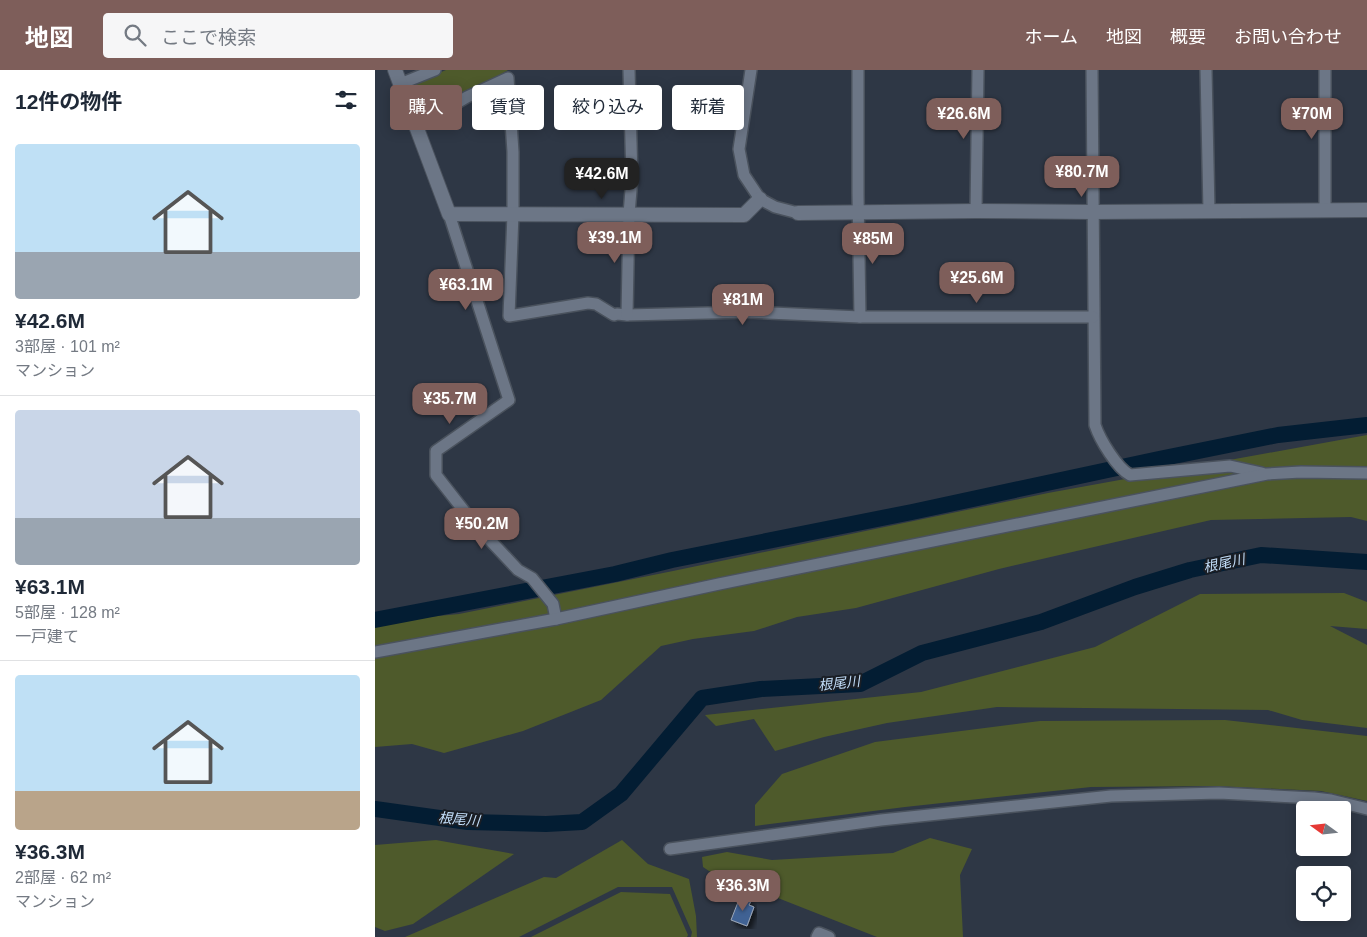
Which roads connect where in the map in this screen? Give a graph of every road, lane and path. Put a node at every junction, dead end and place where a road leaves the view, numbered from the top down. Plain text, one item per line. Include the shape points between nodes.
1 (395, 70) edge
2 (435, 70) edge
3 (629, 70) edge
4 (751, 70) edge
5 (858, 70) edge
6 (978, 70) edge
7 (1092, 70) edge
8 (1206, 70) edge
9 (1325, 70) edge
10 (400, 84) joint
11 (462, 100) edge
12 (417, 130) edge
13 (760, 199) junction
14 (1325, 210) junction
15 (1367, 210) edge
16 (976, 211) junction
17 (1209, 211) junction
18 (1092, 212) junction
19 (798, 213) joint
20 (859, 213) junction
21 (449, 214) junction
22 (513, 214) junction
23 (629, 214) junction
24 (627, 315) junction
25 (861, 317) junction
26 (1093, 317) junction
27 (1367, 473) edge
28 (1267, 474) junction
29 (556, 620) junction
30 (375, 652) edge
31 (1367, 809) edge
32 (670, 849) dead end
33 (817, 937) edge
34 (829, 937) edge

1 - 10 street
2 - 10 street
3 - 23 street via 632,178
4 - 13 street via 739,149 744,175
5 - 20 street
6 - 16 street
7 - 18 street
8 - 17 street
9 - 14 street
11 - 22 street via 508,78
12 - 21 street
13 - 19 street
13 - 23 street via 744,215
14 - 15 street
14 - 17 street
16 - 18 street
16 - 20 street
17 - 18 street
18 - 26 street
19 - 20 street
20 - 25 street
21 - 22 street
21 - 29 street via 509,400 436,452 436,475 472,520 519,570 532,578 553,604
22 - 23 street
22 - 24 street via 509,316 588,303 596,304 613,315
23 - 24 street
24 - 25 street via 748,312
25 - 26 street
26 - 28 street via 1095,426 1125,472 1130,475 1230,466
27 - 28 street
28 - 29 street
29 - 30 street
31 - 32 street via 1314,798 1229,793 1111,796 881,820
33 - 34 street via 819,933

